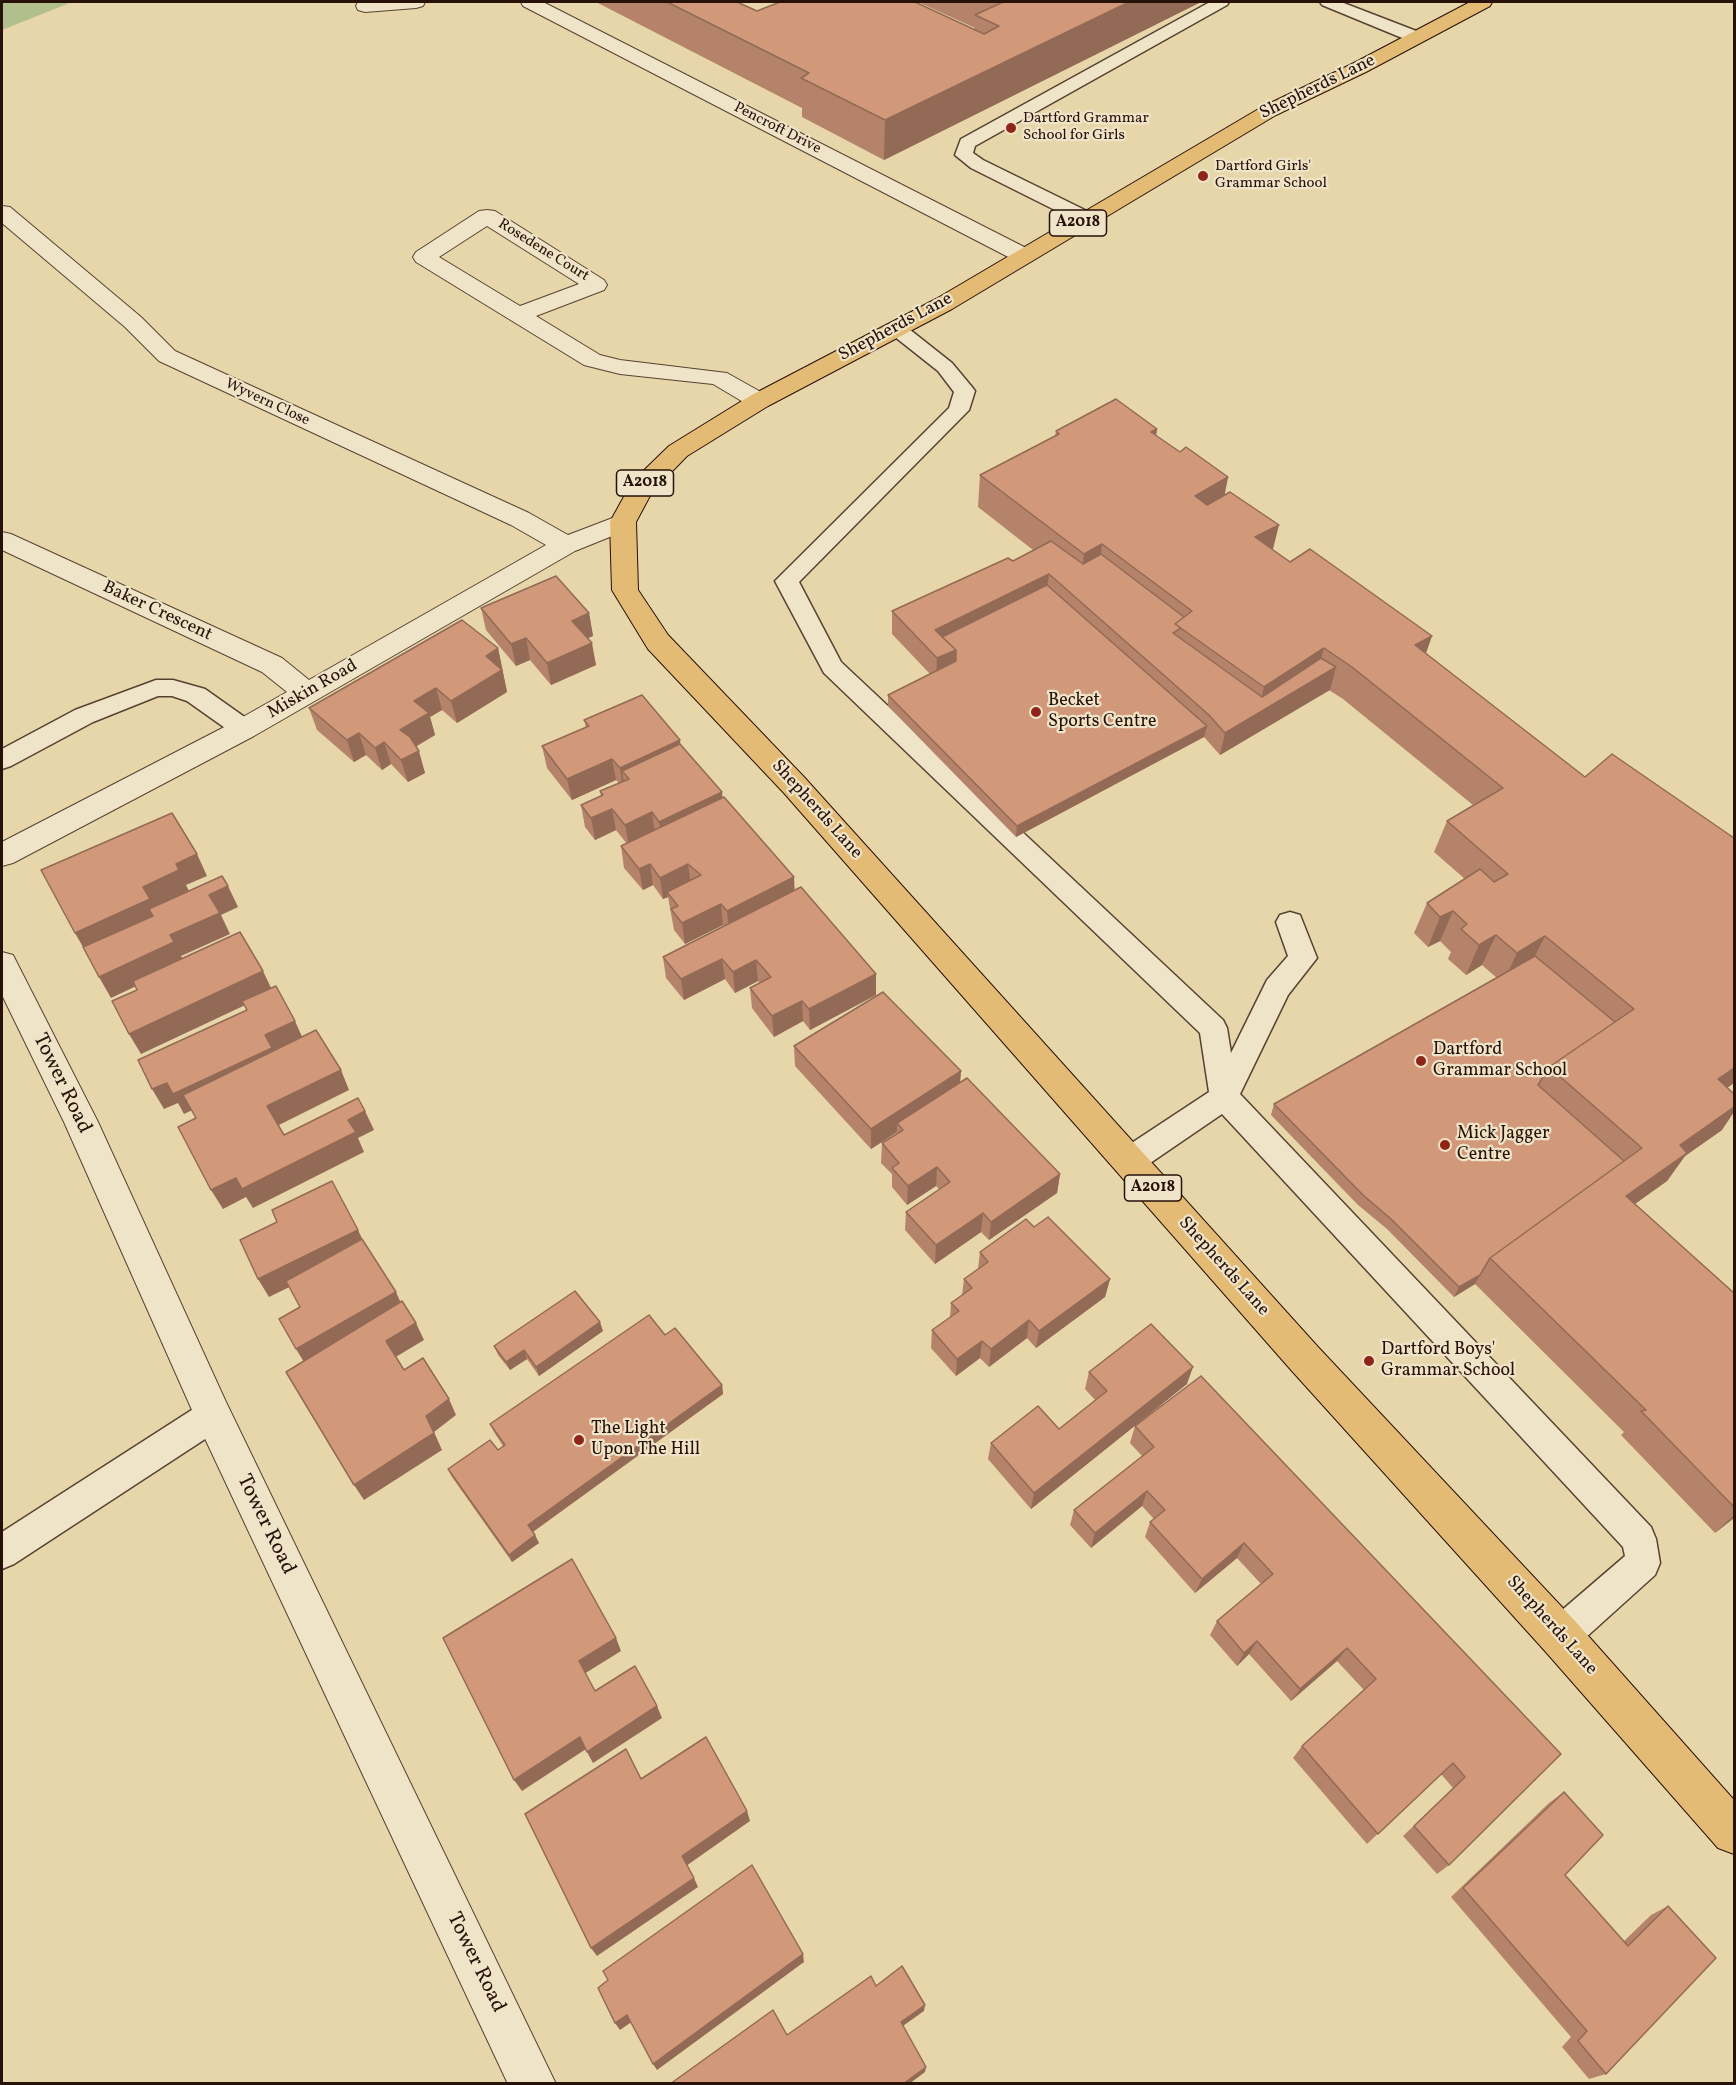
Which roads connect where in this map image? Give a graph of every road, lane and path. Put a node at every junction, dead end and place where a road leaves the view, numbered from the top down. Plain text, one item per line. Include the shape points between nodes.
1 (416, 2) edge
2 (530, 2) edge
3 (1221, 2) edge
4 (1328, 2) edge
5 (1482, 2) edge
6 (365, 6) dead end
7 (1418, 38) junction
8 (2, 212) edge
9 (1086, 218) junction
10 (1024, 256) junction
11 (520, 314) junction
12 (897, 329) junction
13 (759, 401) junction
14 (623, 522) junction
15 (2, 540) edge
16 (566, 545) junction
17 (307, 693) junction
18 (244, 729) junction
19 (2, 760) edge
20 (2, 855) edge
21 (1290, 922) dead end
22 (2, 964) edge
23 (1224, 1097) junction
24 (1129, 1161) junction
25 (213, 1415) junction
26 (2, 1552) edge
27 (1560, 1636) junction
28 (1734, 1832) edge
29 (533, 2084) edge

1 - 6 street
2 - 10 street, Pencroft Drive
3 - 9 lane via 967,143 964,155 977,165
4 - 7 lane
5 - 7 main road, Shepherds Lane / A2018
7 - 9 main road, Shepherds Lane / A2018 via 1269,111
8 - 16 street, Wyvern Close via 133,322 167,356 520,519
9 - 10 main road, Shepherds Lane / A2018
10 - 12 main road, Shepherds Lane / A2018
11 - 11 street, Rosedene Court via 596,285 487,216 424,257
11 - 13 street, Rosedene Court via 592,360 620,367 719,378
12 - 13 main road, Shepherds Lane / A2018
12 - 23 lane via 945,367 965,391 959,410 787,581 832,667 1213,1028
13 - 14 main road, Shepherds Lane / A2018 via 678,451 640,488
14 - 16 street, Miskin Road
14 - 24 main road, Shepherds Lane / A2018 via 624,590 658,642 794,785
15 - 17 street, Baker Crescent via 272,665
16 - 17 street, Miskin Road
17 - 18 street, Miskin Road
18 - 19 lane via 196,695 156,688 84,716
18 - 20 street, Miskin Road
21 - 23 lane via 1303,958 1277,988
22 - 25 street, Tower Road via 81,1122
23 - 24 lane
23 - 27 lane via 1639,1539 1642,1563
24 - 27 main road, Shepherds Lane / A2018
25 - 26 lane
25 - 29 street, Tower Road
27 - 28 main road, Shepherds Lane / A2018

